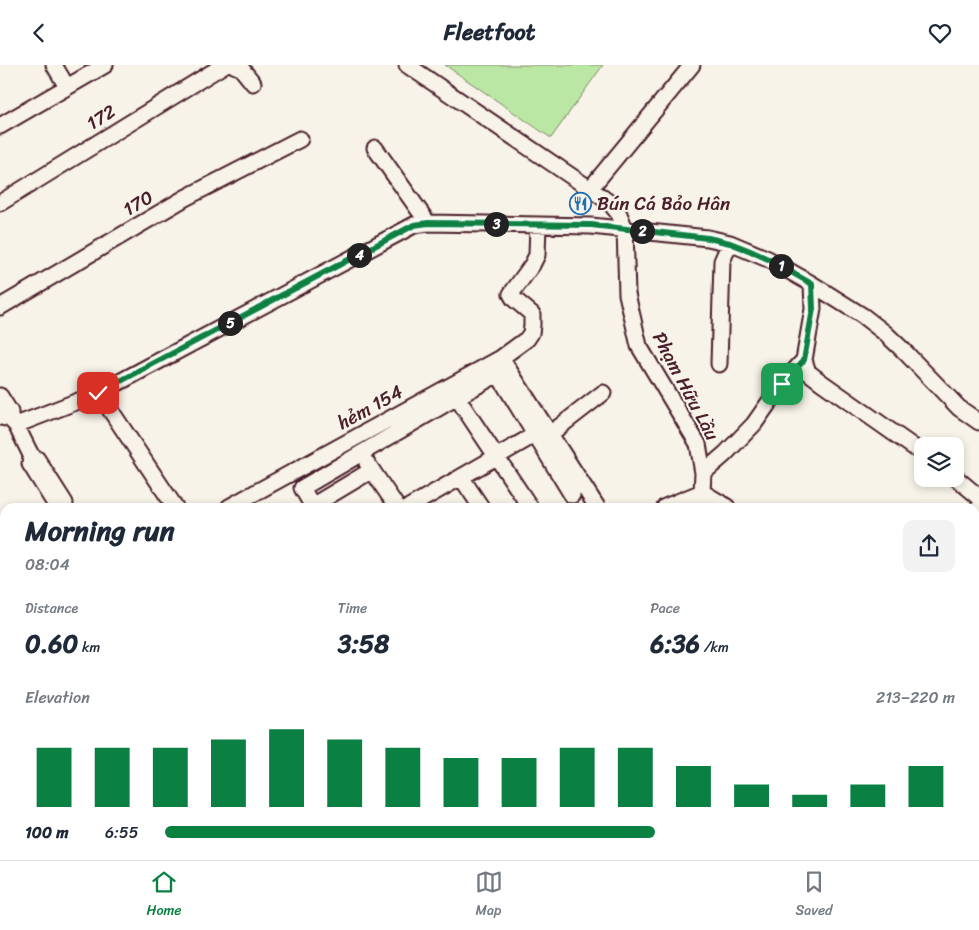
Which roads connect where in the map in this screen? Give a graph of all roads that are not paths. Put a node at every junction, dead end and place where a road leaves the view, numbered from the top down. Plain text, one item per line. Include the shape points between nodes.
1 (54, 65) edge
2 (105, 65) edge
3 (224, 65) edge
4 (234, 65) edge
5 (407, 65) edge
6 (692, 65) edge
7 (253, 83) dead end
8 (67, 87) junction
9 (0, 126) edge
10 (300, 139) dead end
11 (375, 148) dead end
12 (590, 189) junction
13 (0, 203) edge
14 (428, 223) junction
15 (538, 225) junction
16 (625, 229) junction
17 (730, 243) junction
18 (812, 284) junction
19 (0, 307) edge
20 (501, 358) junction
21 (804, 360) junction
22 (719, 364) dead end
23 (453, 392) junction
24 (98, 393) junction
25 (603, 393) dead end
26 (0, 396) edge
27 (9, 420) edge
28 (979, 423) edge
29 (543, 434) junction
30 (914, 447) edge
31 (361, 453) junction
32 (31, 455) junction
33 (496, 457) junction
34 (372, 470) junction
35 (703, 473) junction
36 (460, 477) junction
37 (964, 484) edge
38 (702, 492) junction
39 (572, 495) dead end
40 (979, 497) edge
41 (54, 503) edge
42 (65, 503) edge
43 (172, 503) edge
44 (237, 503) edge
45 (311, 503) edge
46 (319, 503) edge
47 (394, 503) edge
48 (416, 503) edge
49 (478, 503) edge
50 (527, 503) edge
51 (594, 503) edge
52 (675, 503) edge
53 (700, 503) edge
54 (720, 503) edge

1 - 8 street
2 - 8 street
3 - 13 street, 172
4 - 7 street via 241,68
5 - 12 street
6 - 12 street
8 - 9 street
10 - 19 street, 170 via 185,198
11 - 14 street
12 - 16 street via 611,204
14 - 15 street
14 - 24 street via 414,225
15 - 16 street
15 - 20 street, hẻm 154 via 537,255 511,294 532,316 530,333 527,339
16 - 17 street
16 - 35 street, Phạm Hữu Lầu via 627,294 639,346 698,445
17 - 18 street via 768,259
17 - 22 street via 722,261
18 - 21 street via 813,309
18 - 28 street via 885,333
20 - 23 street, hẻm 154
20 - 29 street
21 - 30 street via 808,372 821,383
21 - 35 street via 782,384 754,424
23 - 29 street via 498,374
23 - 31 street
23 - 33 street
23 - 44 street, hẻm 154
24 - 27 street
24 - 43 street
25 - 29 street
26 - 27 street via 10,412
27 - 32 street
29 - 33 street
29 - 39 street
29 - 51 street
31 - 34 street
31 - 45 street via 302,488
32 - 41 street via 30,464
32 - 42 street via 37,459
33 - 36 street
33 - 50 street
34 - 46 street
34 - 47 street
35 - 38 street, Phạm Hữu Lầu
36 - 48 street
36 - 49 street
37 - 40 street
38 - 52 street
38 - 53 street, Phạm Hữu Lầu
38 - 54 street

